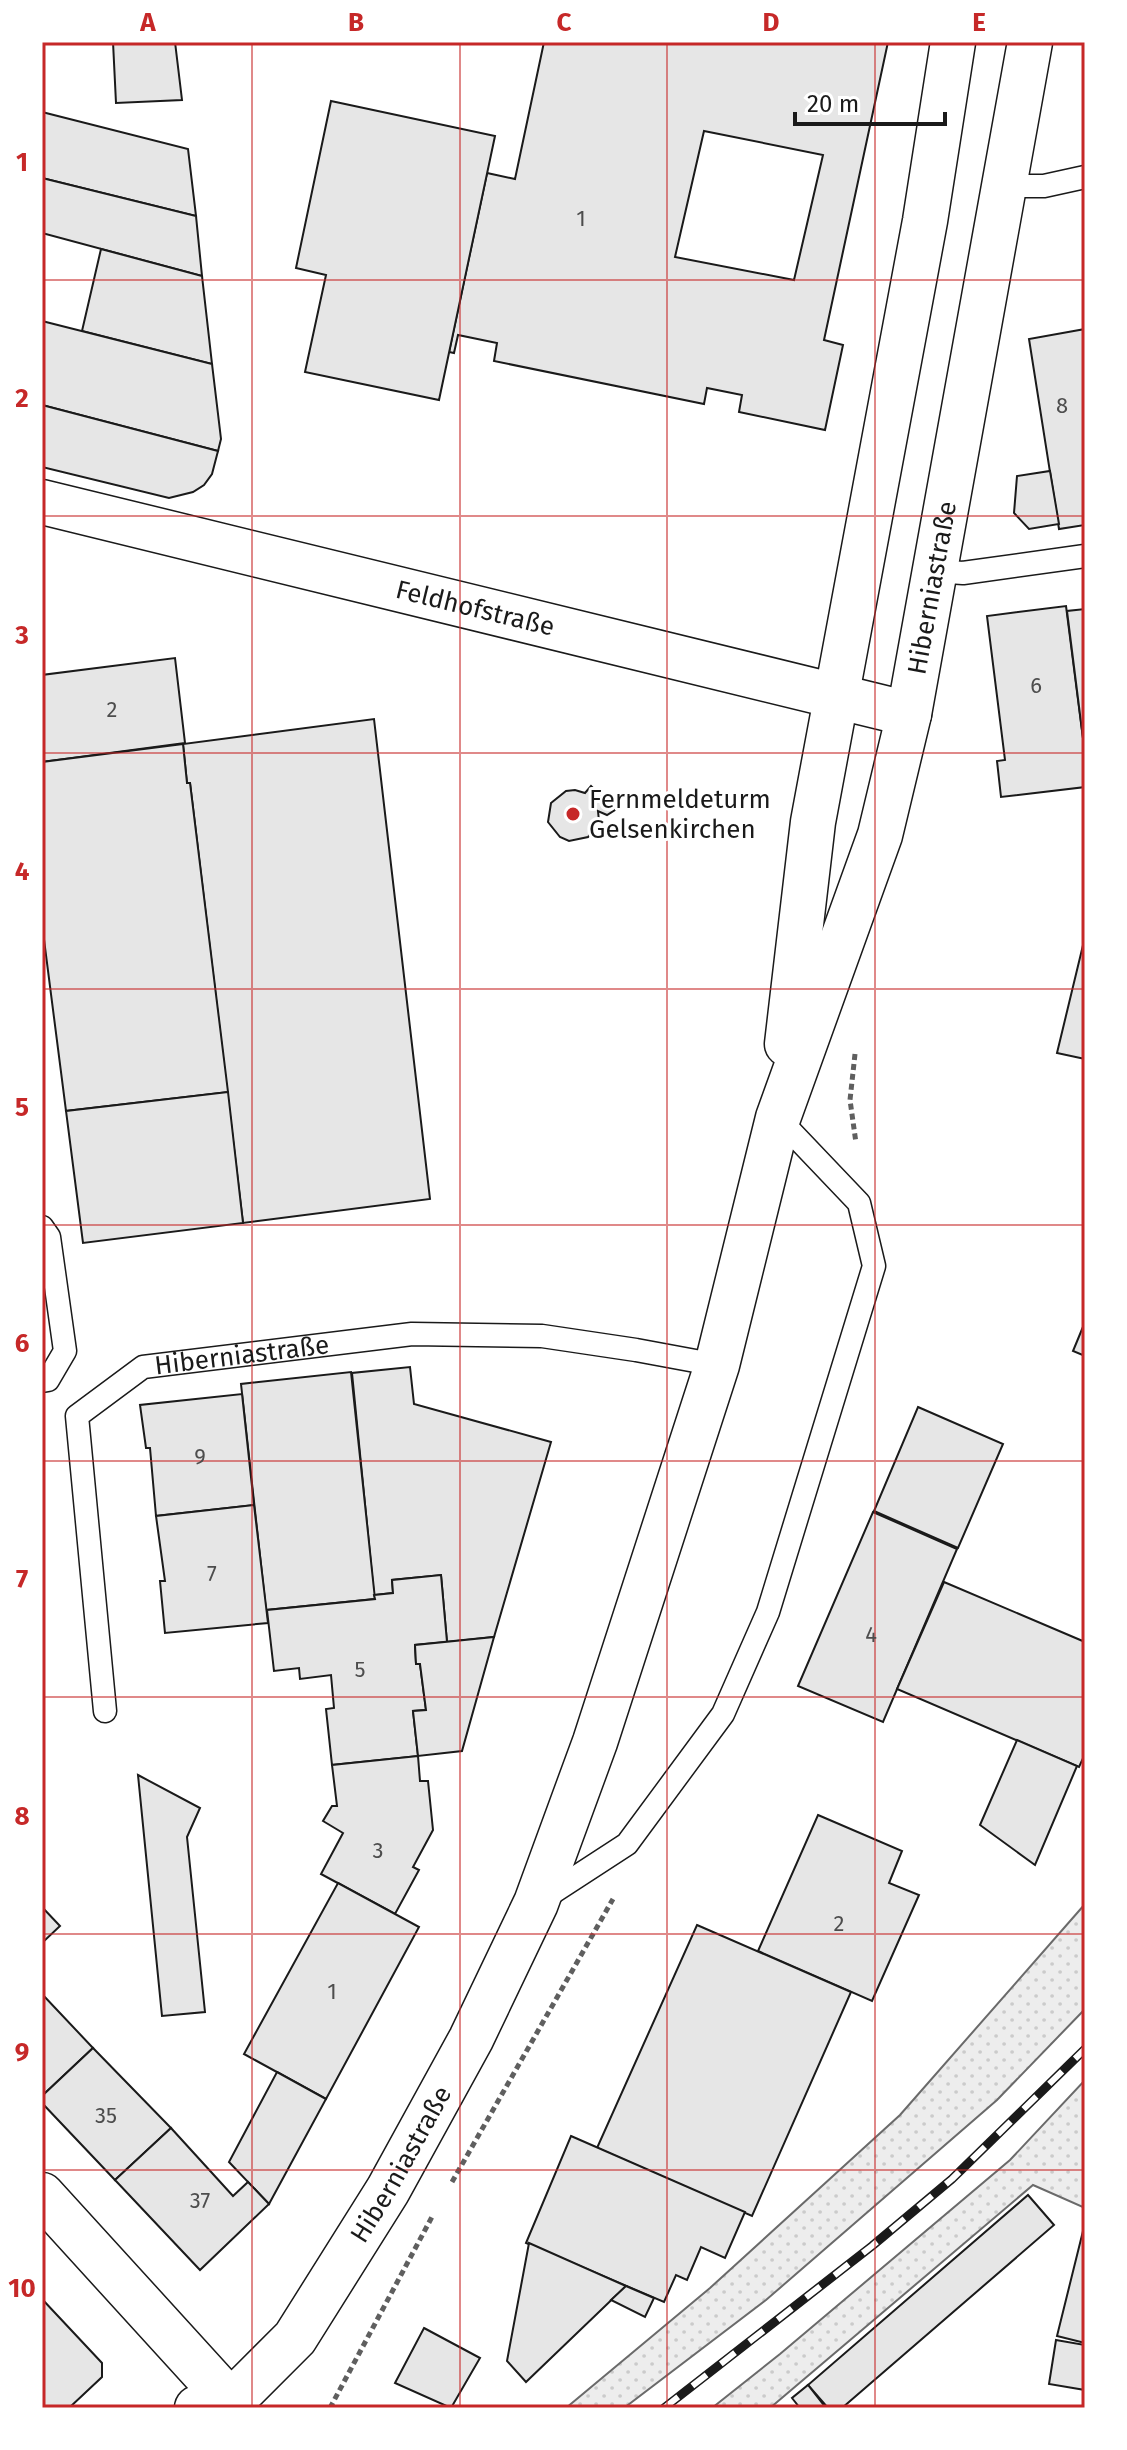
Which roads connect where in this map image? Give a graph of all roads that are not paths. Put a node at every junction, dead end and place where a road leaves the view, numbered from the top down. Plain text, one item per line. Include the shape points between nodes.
1 (953, 42) edge
2 (1030, 42) edge
3 (1085, 177) edge
4 (1004, 186) junction
5 (42, 502) edge
6 (1085, 556) edge
7 (934, 571) junction
8 (837, 696) junction
9 (909, 714) junction
10 (778, 1118) junction
11 (42, 1227) edge
12 (717, 1365) junction
13 (42, 1381) edge
14 (105, 1711) dead end
15 (536, 1903) junction
16 (42, 2195) edge
17 (222, 2406) edge

1 - 8 main road, Hiberniastraße
2 - 4 main road, Hiberniastraße
3 - 4 lane via 1044,186
4 - 7 main road, Hiberniastraße
5 - 8 main road, Feldhofstraße
6 - 7 lane via 963,573
7 - 9 main road, Hiberniastraße
8 - 9 main road, Feldhofstraße
8 - 10 main road, Hiberniastraße via 813,822
9 - 10 main road, Hiberniastraße via 880,835
10 - 12 main road, Hiberniastraße
10 - 15 lane via 859,1203 874,1266 782,1567 723,1714 683,1770 627,1844
11 - 13 lane via 49,1237 65,1351 48,1380
12 - 14 lane, Hiberniastraße via 542,1336 412,1334 143,1367 77,1416
12 - 15 main road, Hiberniastraße via 595,1742
15 - 17 main road, Hiberniastraße via 471,2039 388,2190 295,2338
16 - 17 main road

